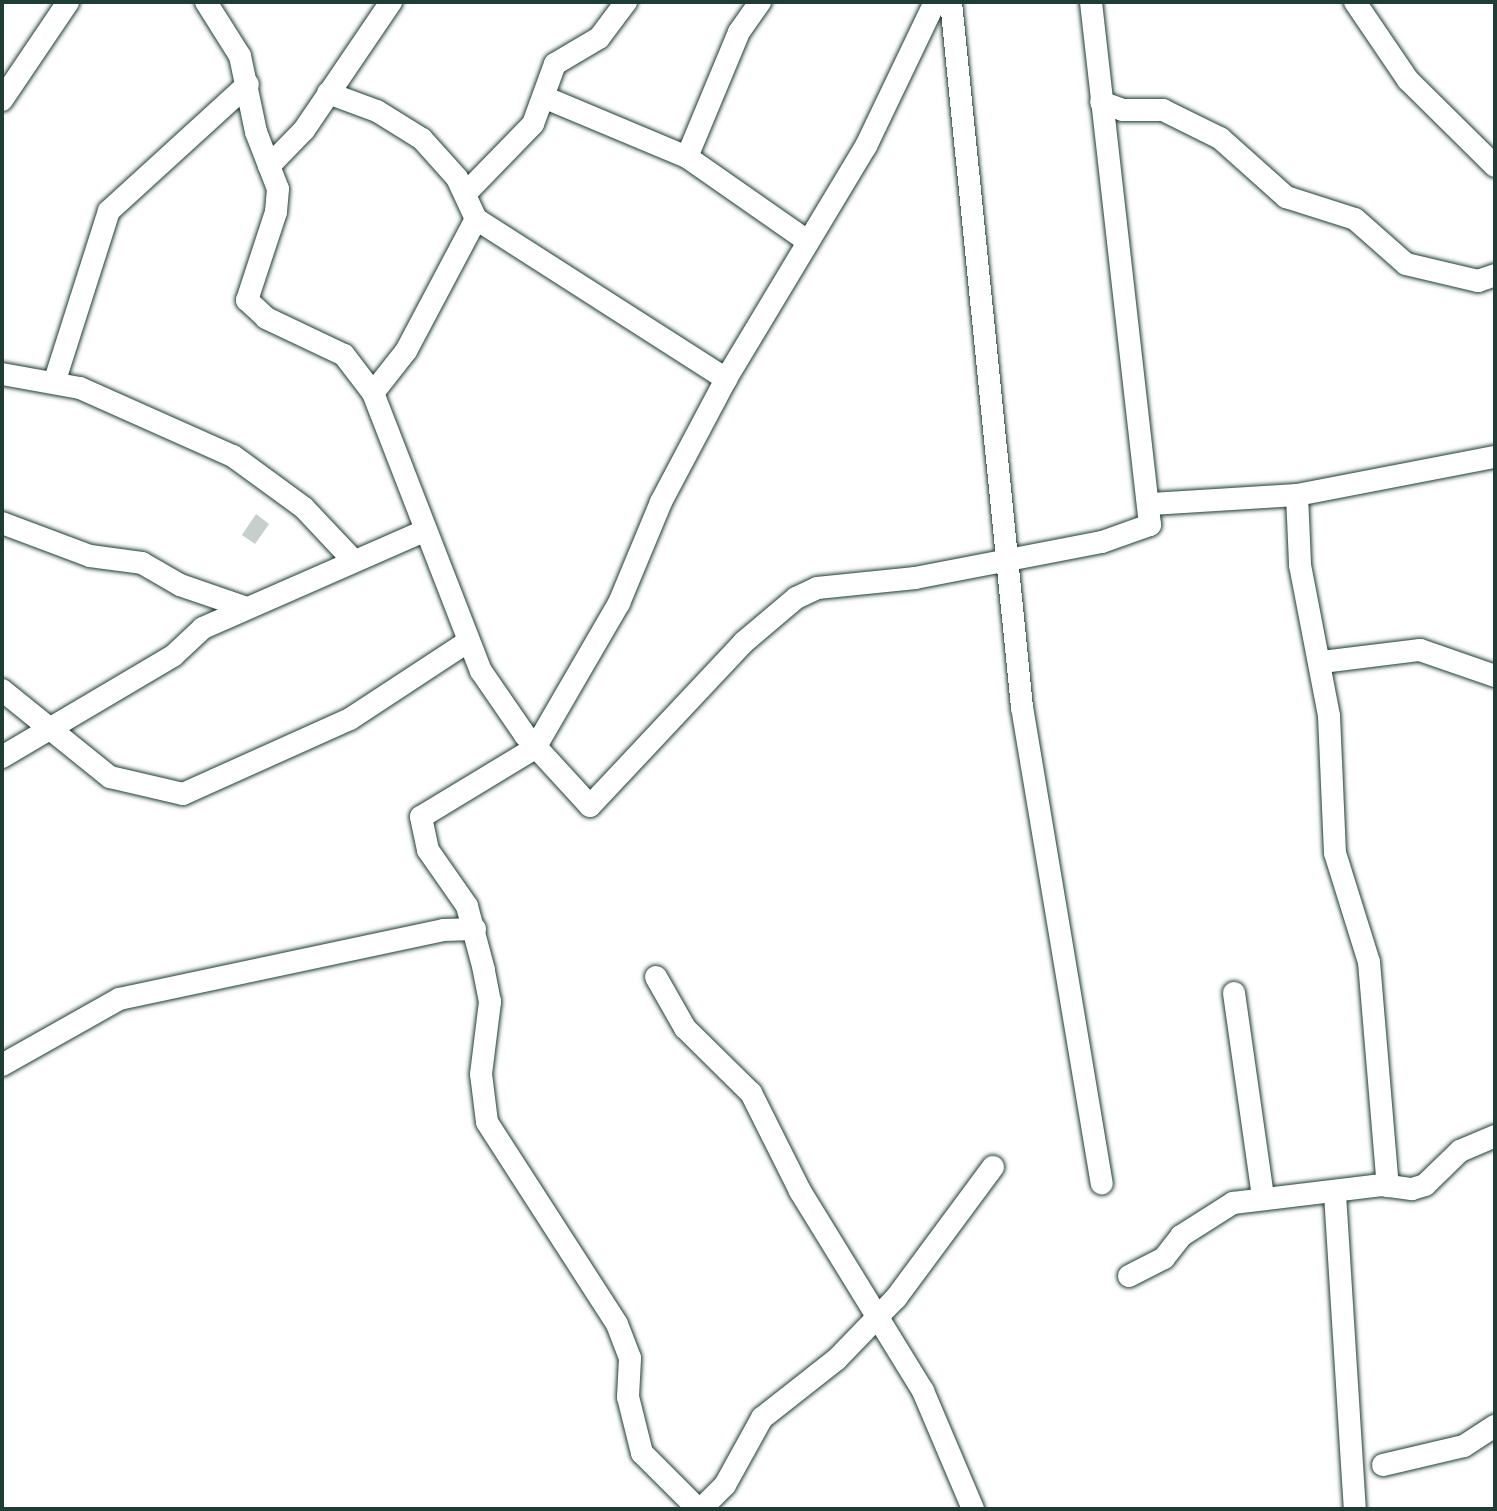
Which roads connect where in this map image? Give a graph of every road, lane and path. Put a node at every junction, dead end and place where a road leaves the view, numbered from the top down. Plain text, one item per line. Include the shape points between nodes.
1 (68, 2) edge
2 (206, 2) edge
3 (391, 2) edge
4 (626, 2) edge
5 (760, 2) edge
6 (935, 2) edge
7 (951, 2) edge
8 (1091, 2) edge
9 (1355, 2) edge
10 (224, 12) edge
11 (248, 84) junction
12 (328, 93) junction
13 (546, 98) junction
14 (2, 100) edge
15 (1101, 102) junction
16 (687, 157) junction
17 (269, 166) junction
18 (1495, 166) edge
19 (466, 193) junction
20 (476, 219) junction
21 (806, 240) junction
22 (1495, 275) edge
23 (2, 374) edge
24 (726, 379) junction
25 (55, 380) junction
26 (373, 393) junction
27 (1495, 457) edge
28 (1297, 495) junction
29 (1151, 504) junction
30 (2, 523) edge
31 (424, 531) junction
32 (1005, 560) junction
33 (354, 561) junction
34 (244, 607) junction
35 (467, 642) junction
36 (1322, 662) junction
37 (1495, 676) edge
38 (2, 690) edge
39 (46, 728) junction
40 (535, 748) junction
41 (2, 757) edge
42 (475, 929) junction
43 (656, 977) dead end
44 (1234, 993) dead end
45 (2, 1065) edge
46 (1495, 1136) edge
47 (993, 1167) dead end
48 (1102, 1183) dead end
49 (1388, 1186) junction
50 (1335, 1194) junction
51 (1263, 1196) junction
52 (1129, 1276) dead end
53 (875, 1318) junction
54 (1495, 1426) edge
55 (1383, 1465) dead end
56 (700, 1509) edge
57 (973, 1509) edge
58 (1355, 1509) edge

1 - 14 street
2 - 10 street
3 - 12 street
4 - 13 street via 599,38 555,64
5 - 16 street via 739,32
6 - 21 street via 866,146
7 - 32 street
8 - 15 street
9 - 18 street via 1408,80
10 - 11 street
11 - 17 street
11 - 25 street via 109,211
12 - 17 street
12 - 19 street via 377,111 422,139
13 - 16 street
13 - 19 street via 526,133
15 - 22 street via 1123,110 1163,110 1220,138 1286,197 1355,219 1406,264 1478,281
15 - 29 street
16 - 21 street
17 - 26 street via 278,200 247,300 266,318 344,355
19 - 20 street
20 - 24 street
20 - 26 street via 406,351
21 - 24 street
23 - 25 street
24 - 40 street via 661,502 619,603
25 - 33 street via 233,456 304,508
26 - 31 street
27 - 28 street
28 - 29 street
28 - 36 street via 1300,565
29 - 32 street via 1150,525 1135,535
30 - 34 street via 90,556 142,563 180,585
31 - 33 street
31 - 35 street
32 - 40 street via 915,578 817,588 796,598 744,642 590,806
32 - 48 street via 1036,811
33 - 34 street
34 - 39 street via 203,628 161,664
35 - 39 street via 350,719 183,794 110,777
35 - 40 street
36 - 37 street via 1420,650
36 - 49 street via 1335,853 1369,962
38 - 39 street
39 - 41 street
40 - 42 street via 421,817 428,850
42 - 45 street via 444,930 119,999
42 - 56 street via 490,1002 481,1074 487,1122 617,1324 630,1358 628,1397 642,1453
43 - 53 street via 685,1028 751,1093
44 - 51 street
46 - 49 street via 1460,1151 1425,1185
47 - 53 street via 915,1275
49 - 50 street
50 - 51 street
50 - 58 street
51 - 52 street via 1205,1218 1164,1258
53 - 56 street via 837,1359 762,1418 725,1485
53 - 57 street via 923,1391
54 - 55 street via 1464,1446

